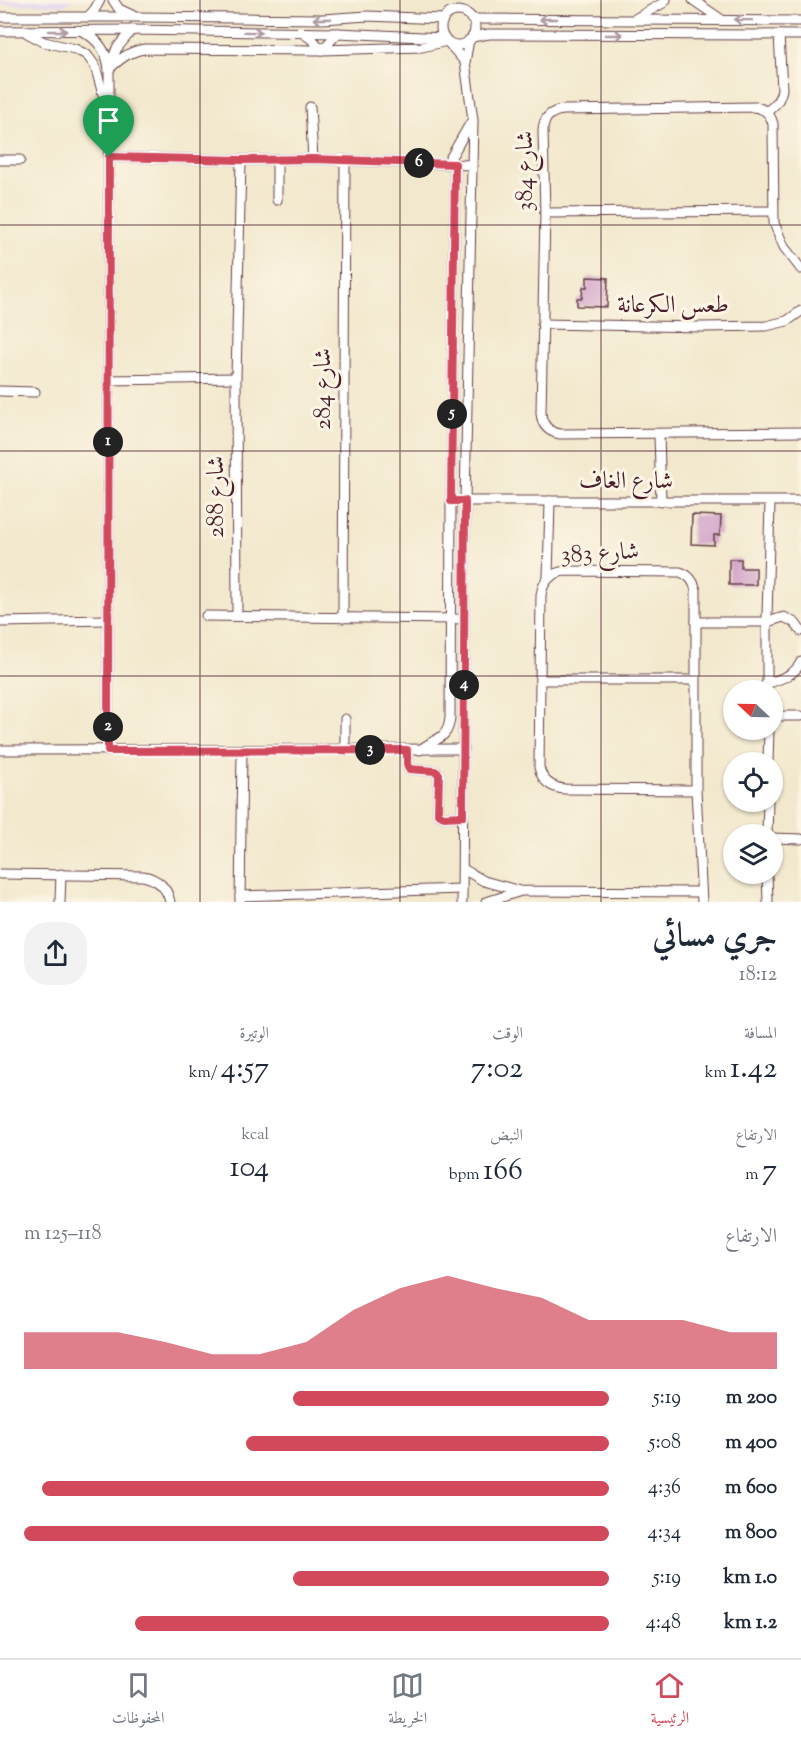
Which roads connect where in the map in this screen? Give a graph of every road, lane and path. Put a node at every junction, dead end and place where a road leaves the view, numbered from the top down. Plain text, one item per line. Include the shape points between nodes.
1 (100, 0) edge
2 (113, 0) edge
3 (666, 0) edge
4 (693, 0) edge
5 (135, 16) junction
6 (0, 17) edge
7 (88, 17) junction
8 (471, 19) junction
9 (633, 19) junction
10 (443, 20) junction
11 (722, 20) junction
12 (801, 21) edge
13 (132, 30) junction
14 (0, 31) edge
15 (25, 31) junction
16 (82, 31) junction
17 (302, 33) junction
18 (338, 33) junction
19 (779, 35) junction
20 (801, 35) edge
21 (470, 38) junction
22 (446, 39) junction
23 (322, 50) junction
24 (465, 62) junction
25 (109, 69) junction
26 (310, 107) dead end
27 (767, 111) junction
28 (109, 115) junction
29 (472, 120) junction
30 (109, 157) junction
31 (277, 159) junction
32 (313, 159) junction
33 (0, 160) edge
34 (20, 160) dead end
35 (241, 160) junction
36 (345, 160) junction
37 (451, 164) junction
38 (472, 165) junction
39 (277, 200) dead end
40 (773, 211) junction
41 (545, 213) junction
42 (801, 269) edge
43 (801, 311) edge
44 (542, 324) junction
45 (236, 378) junction
46 (109, 380) junction
47 (0, 391) edge
48 (35, 392) dead end
49 (801, 432) edge
50 (659, 434) junction
51 (451, 501) junction
52 (465, 501) junction
53 (550, 501) junction
54 (801, 501) edge
55 (661, 502) junction
56 (770, 502) junction
57 (548, 578) junction
58 (206, 616) dead end
59 (237, 616) junction
60 (343, 618) junction
61 (450, 619) junction
62 (464, 619) junction
63 (107, 620) junction
64 (0, 622) edge
65 (696, 622) junction
66 (767, 622) junction
67 (801, 631) edge
68 (801, 663) edge
69 (540, 680) junction
70 (695, 680) junction
71 (767, 680) edge
72 (780, 680) edge
73 (783, 716) edge
74 (801, 716) edge
75 (345, 719) dead end
76 (464, 749) junction
77 (0, 750) edge
78 (242, 750) junction
79 (345, 750) junction
80 (407, 750) junction
81 (420, 750) junction
82 (108, 751) junction
83 (696, 790) junction
84 (463, 816) junction
85 (783, 838) edge
86 (801, 838) edge
87 (462, 869) junction
88 (0, 874) edge
89 (61, 874) junction
90 (768, 884) edge
91 (462, 889) junction
92 (520, 891) junction
93 (540, 892) junction
94 (701, 897) edge
95 (240, 899) edge
96 (60, 902) edge
97 (170, 902) edge
98 (462, 902) edge
99 (486, 902) edge
100 (540, 902) edge
101 (768, 902) edge

1 - 7 street
2 - 5 street via 119,9
3 - 9 street
4 - 11 street
5 - 7 street
10 -> 5 street via 394,16
6 - 7 street
9 -> 8 street
8 - 10 street via 464,12 455,12
8 - 21 street via 474,27
9 - 11 street
10 - 22 street via 441,29
12 -> 11 street
13 - 16 street
13 -> 17 street
13 - 25 street via 117,48
14 - 15 street
15 -> 16 street
15 - 28 street via 44,42 87,55 95,66
16 - 25 street via 101,46
17 - 18 street
17 - 23 street
18 - 22 street
18 - 23 street
19 - 20 street
21 -> 19 street via 489,34
19 - 27 street via 781,97
21 - 22 street via 460,45
21 - 24 street
22 - 23 street via 422,47
22 - 24 street
23 - 25 street via 138,50
24 - 29 street
25 - 28 street
26 - 32 street
27 - 40 street via 773,124
27 - 41 street, شارع 384 via 755,107 551,113 543,130
28 - 30 street
29 - 37 street
29 - 38 street
30 - 35 street
30 - 46 street
31 - 32 street
31 - 35 street
31 - 39 street
32 - 36 street
33 - 34 street
35 - 45 street, شارع 288
36 - 37 street
36 - 60 street, شارع 284
37 - 38 street
37 - 51 street
38 - 52 street
40 - 41 street
40 - 42 street via 779,237
41 - 44 street, شارع 384
43 - 44 street, طعس الكرعانة via 787,321 766,326
44 - 50 street, شارع 384 via 541,413 546,428 560,434
45 - 46 street
45 - 59 street, شارع 288
46 - 63 street
47 - 48 street
49 - 50 street, شارع 384
50 - 55 street
51 - 52 street, شارع الغاف
51 - 61 street
52 - 53 street, شارع الغاف
52 - 62 street
53 - 55 street, شارع الغاف
53 - 57 street
54 - 56 street, شارع الغاف
55 - 56 street, شارع الغاف
56 - 66 street
57 - 65 street, شارع 383 via 559,572 680,572 694,583
57 - 69 street, شارع 383 via 541,595
58 - 59 street
59 - 60 street
60 - 61 street
61 - 62 street
61 - 81 street via 450,724 440,739
62 - 76 street
63 - 64 street
63 - 82 street
65 - 66 street
65 - 70 street, شارع 383
66 - 67 street via 783,617
66 - 71 street
68 - 72 street via 795,672
69 - 70 street
69 - 83 street, شارع 383 via 539,767 552,786
70 - 83 street, شارع 383
73 - 74 street
75 - 79 street
76 - 81 street
76 - 84 street
77 - 82 street
78 - 79 street
78 - 82 street
78 - 95 street
79 - 80 street
80 - 81 street
80 - 84 street via 409,769 439,774 438,814
83 - 94 street, شارع 383
84 - 87 street
85 - 86 street
87 - 91 street
87 - 92 street via 484,881
88 - 89 street
89 - 96 street
89 - 97 street via 148,877 162,884
90 - 101 street
91 - 95 street
91 - 98 street
92 - 93 street
92 - 99 street
93 - 94 street
93 - 100 street

